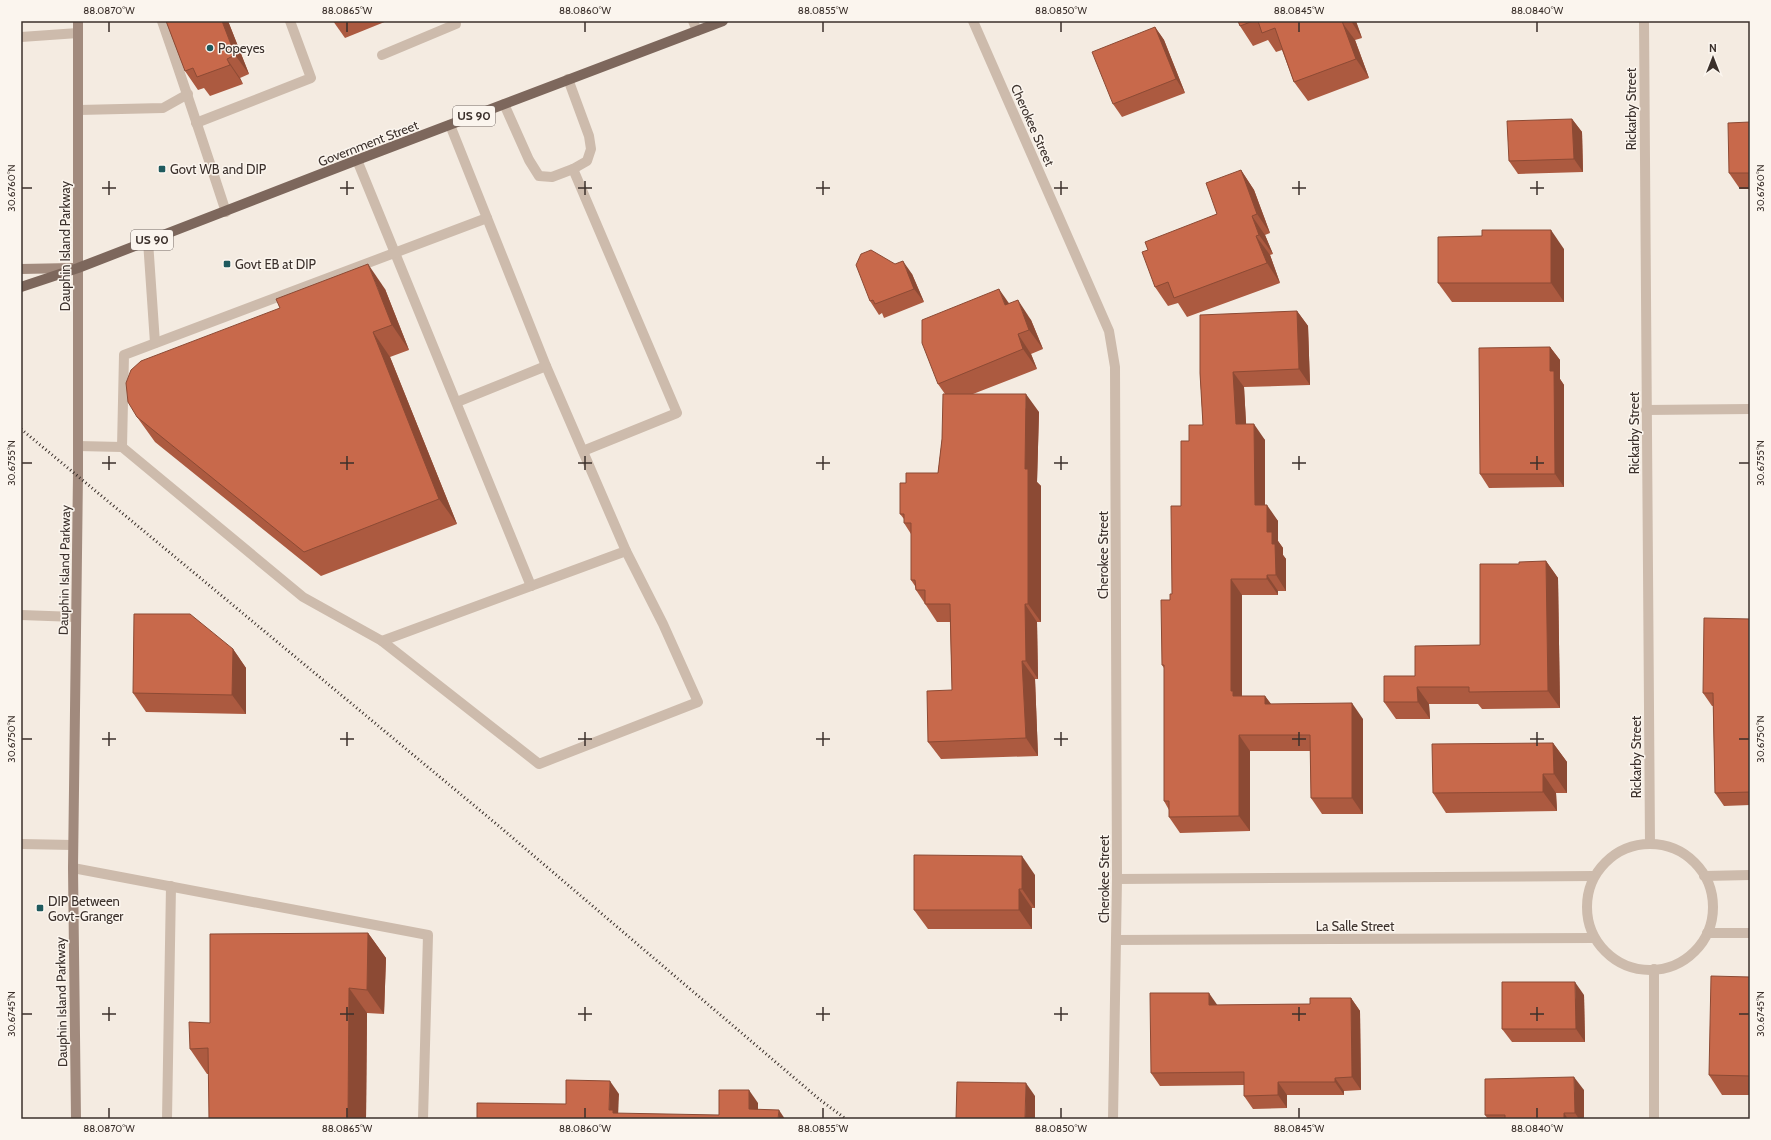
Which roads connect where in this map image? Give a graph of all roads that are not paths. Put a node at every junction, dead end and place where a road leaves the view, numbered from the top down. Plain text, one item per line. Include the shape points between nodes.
1 (78, 21) edge
2 (162, 21) edge
3 (290, 21) edge
4 (454, 21) edge
5 (693, 21) edge
6 (723, 21) edge
7 (973, 21) edge
8 (1644, 21) edge
9 (697, 32) junction
10 (78, 33) junction
11 (21, 37) edge
12 (382, 55) dead end
13 (568, 79) junction
14 (188, 94) junction
15 (504, 104) junction
16 (79, 110) junction
17 (196, 124) junction
18 (450, 125) junction
19 (358, 160) junction
20 (573, 169) junction
21 (226, 212) junction
22 (488, 218) junction
23 (148, 241) junction
24 (396, 253) junction
25 (78, 268) junction
26 (21, 269) edge
27 (21, 287) edge
28 (155, 343) junction
29 (546, 366) junction
30 (457, 402) junction
31 (1750, 409) edge
32 (1646, 410) junction
33 (78, 446) junction
34 (122, 447) junction
35 (583, 451) junction
36 (626, 551) junction
37 (531, 586) junction
38 (21, 615) edge
39 (76, 617) junction
40 (382, 641) junction
41 (21, 844) edge
42 (1650, 844) junction
43 (73, 845) junction
44 (73, 868) junction
45 (1750, 875) edge
46 (1594, 876) junction
47 (1704, 876) junction
48 (1117, 879) junction
49 (171, 886) junction
50 (1707, 933) junction
51 (1750, 933) edge
52 (1594, 938) junction
53 (1116, 940) junction
54 (1654, 969) junction
55 (76, 1119) edge
56 (167, 1119) edge
57 (423, 1119) edge
58 (1113, 1119) edge
59 (1654, 1119) edge

1 - 10 main road, Dauphin Island Parkway
2 - 14 street
3 - 17 street via 311,78
4 - 12 street via 456,24
5 - 9 street
6 - 9 main road, Government Street / US 90
7 - 48 street, Cherokee Street via 1109,331 1116,367
8 - 32 street, Rickarby Street
9 - 13 main road, Government Street / US 90
10 - 11 street
10 - 16 main road, Dauphin Island Parkway
13 - 15 main road, Government Street / US 90
13 - 20 street via 586,125 591,149 587,162
14 - 16 street via 163,108
14 - 17 street
15 - 18 main road, Government Street / US 90
15 - 20 street via 539,176 552,177
16 - 25 main road, Dauphin Island Parkway
17 - 21 street
18 - 19 main road, Government Street / US 90
18 - 22 street
19 - 21 main road, Government Street / US 90
19 - 24 street
20 - 35 street via 677,413
21 - 23 main road, Government Street / US 90
22 - 24 street
22 - 29 street
23 - 25 main road, Government Street / US 90
23 - 28 street
24 - 28 street
24 - 30 street
25 - 26 main road
25 - 27 main road, Government Street / US 90
25 - 33 main road, Dauphin Island Parkway
28 - 34 street via 124,355
29 - 30 street
29 - 35 street
30 - 37 street
31 - 32 street
32 - 42 street, Rickarby Street
33 - 34 street
33 - 39 main road, Dauphin Island Parkway
34 - 40 street via 303,597
35 - 36 street
36 - 37 street
36 - 40 street via 698,702 539,764
37 - 40 street
38 - 39 street
39 - 43 main road, Dauphin Island Parkway
41 - 43 street
42 - 46 street via 1633,846 1618,852 1604,863
42 - 47 street via 1682,852
43 - 44 main road, Dauphin Island Parkway
44 - 49 street
44 - 55 main road, Dauphin Island Parkway
45 - 47 street
46 - 48 street
46 - 52 street via 1586,907
47 - 50 street via 1713,904
48 - 53 street, Cherokee Street
49 - 56 street
49 - 57 street via 428,935
50 - 51 street
50 - 54 street via 1698,947 1685,958 1670,966
52 - 53 street, La Salle Street
52 - 54 street via 1605,951 1620,962 1636,968
53 - 58 street, Cherokee Street
54 - 59 street

